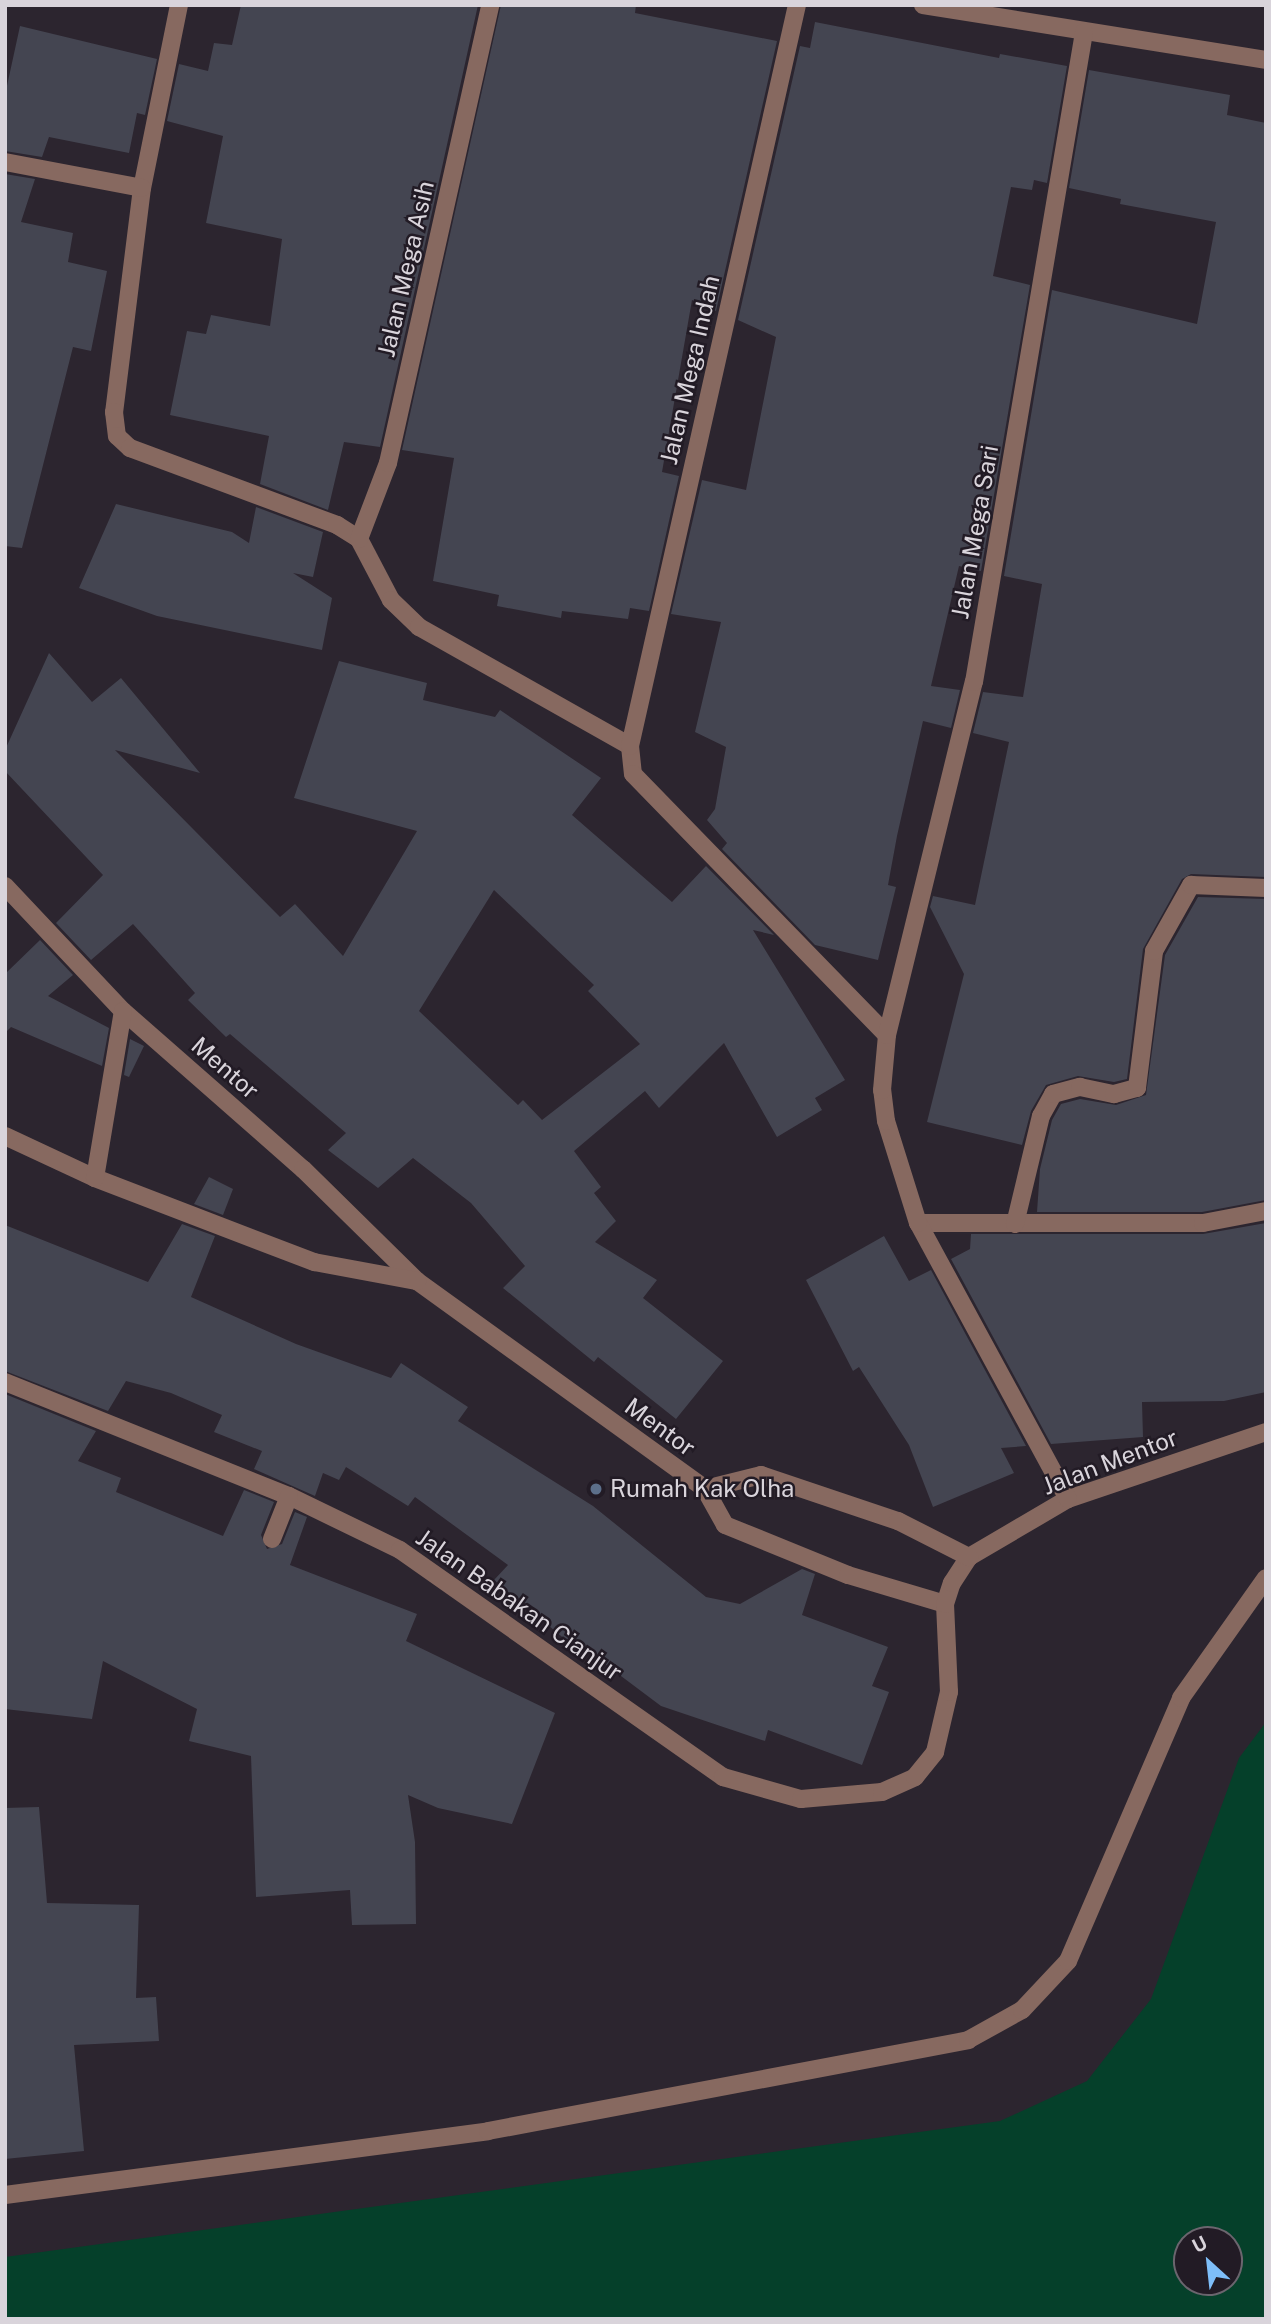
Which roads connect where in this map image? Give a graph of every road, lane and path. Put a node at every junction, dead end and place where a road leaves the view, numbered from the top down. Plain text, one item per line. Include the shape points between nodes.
1 (179, 5) edge
2 (490, 5) edge
3 (797, 5) edge
4 (923, 5) edge
5 (1084, 32) junction
6 (1266, 60) edge
7 (5, 162) edge
8 (142, 188) junction
9 (359, 540) junction
10 (630, 746) junction
11 (5, 886) edge
12 (1266, 888) edge
13 (123, 1011) junction
14 (887, 1035) junction
15 (5, 1136) edge
16 (95, 1178) junction
17 (1266, 1211) edge
18 (918, 1223) junction
19 (1015, 1224) junction
20 (417, 1281) junction
21 (5, 1382) edge
22 (1266, 1432) edge
23 (705, 1489) junction
24 (289, 1496) junction
25 (1068, 1499) junction
26 (272, 1539) dead end
27 (969, 1557) junction
28 (1266, 1578) edge
29 (946, 1604) junction
30 (946, 1645) joint
31 (5, 2195) edge

1 - 8 street
2 - 9 street, Jalan Mega Asih via 388,463
3 - 10 street, Jalan Mega Indah
4 - 5 street
5 - 6 street
5 - 14 street, Jalan Mega Sari via 974,682
7 - 8 street
8 - 9 street via 114,412 117,436 130,449 337,525
9 - 10 street via 391,600 419,627
10 - 14 street via 634,774
11 - 13 street, Mentor
12 - 19 street via 1191,885 1154,951 1137,1088 1114,1094 1080,1087 1053,1094 1041,1116
13 - 16 street
13 - 20 street, Mentor via 303,1169
14 - 18 street, Jalan Mega Sari via 882,1090 886,1121
15 - 16 street, Mentor
16 - 20 street, Mentor via 314,1262
17 - 19 street via 1202,1223
18 - 19 street
18 - 25 street, Jalan Mega Sari
20 - 23 street, Mentor
21 - 24 street, Jalan Babakan Cianjur
22 - 25 street, Jalan Mentor
23 - 27 street, Mentor via 761,1475 898,1521
23 - 29 street, Mentor via 725,1524 848,1575
24 - 26 street
24 - 30 street, Jalan Babakan Cianjur via 400,1550 723,1777 801,1799 881,1792 915,1777 935,1752 949,1692
25 - 27 street, Jalan Mentor
27 - 29 street, Jalan Mentor via 952,1583
28 - 31 street via 1181,1698 1068,1961 1022,2010 968,2040 488,2131
29 - 30 street, Jalan Mentor

